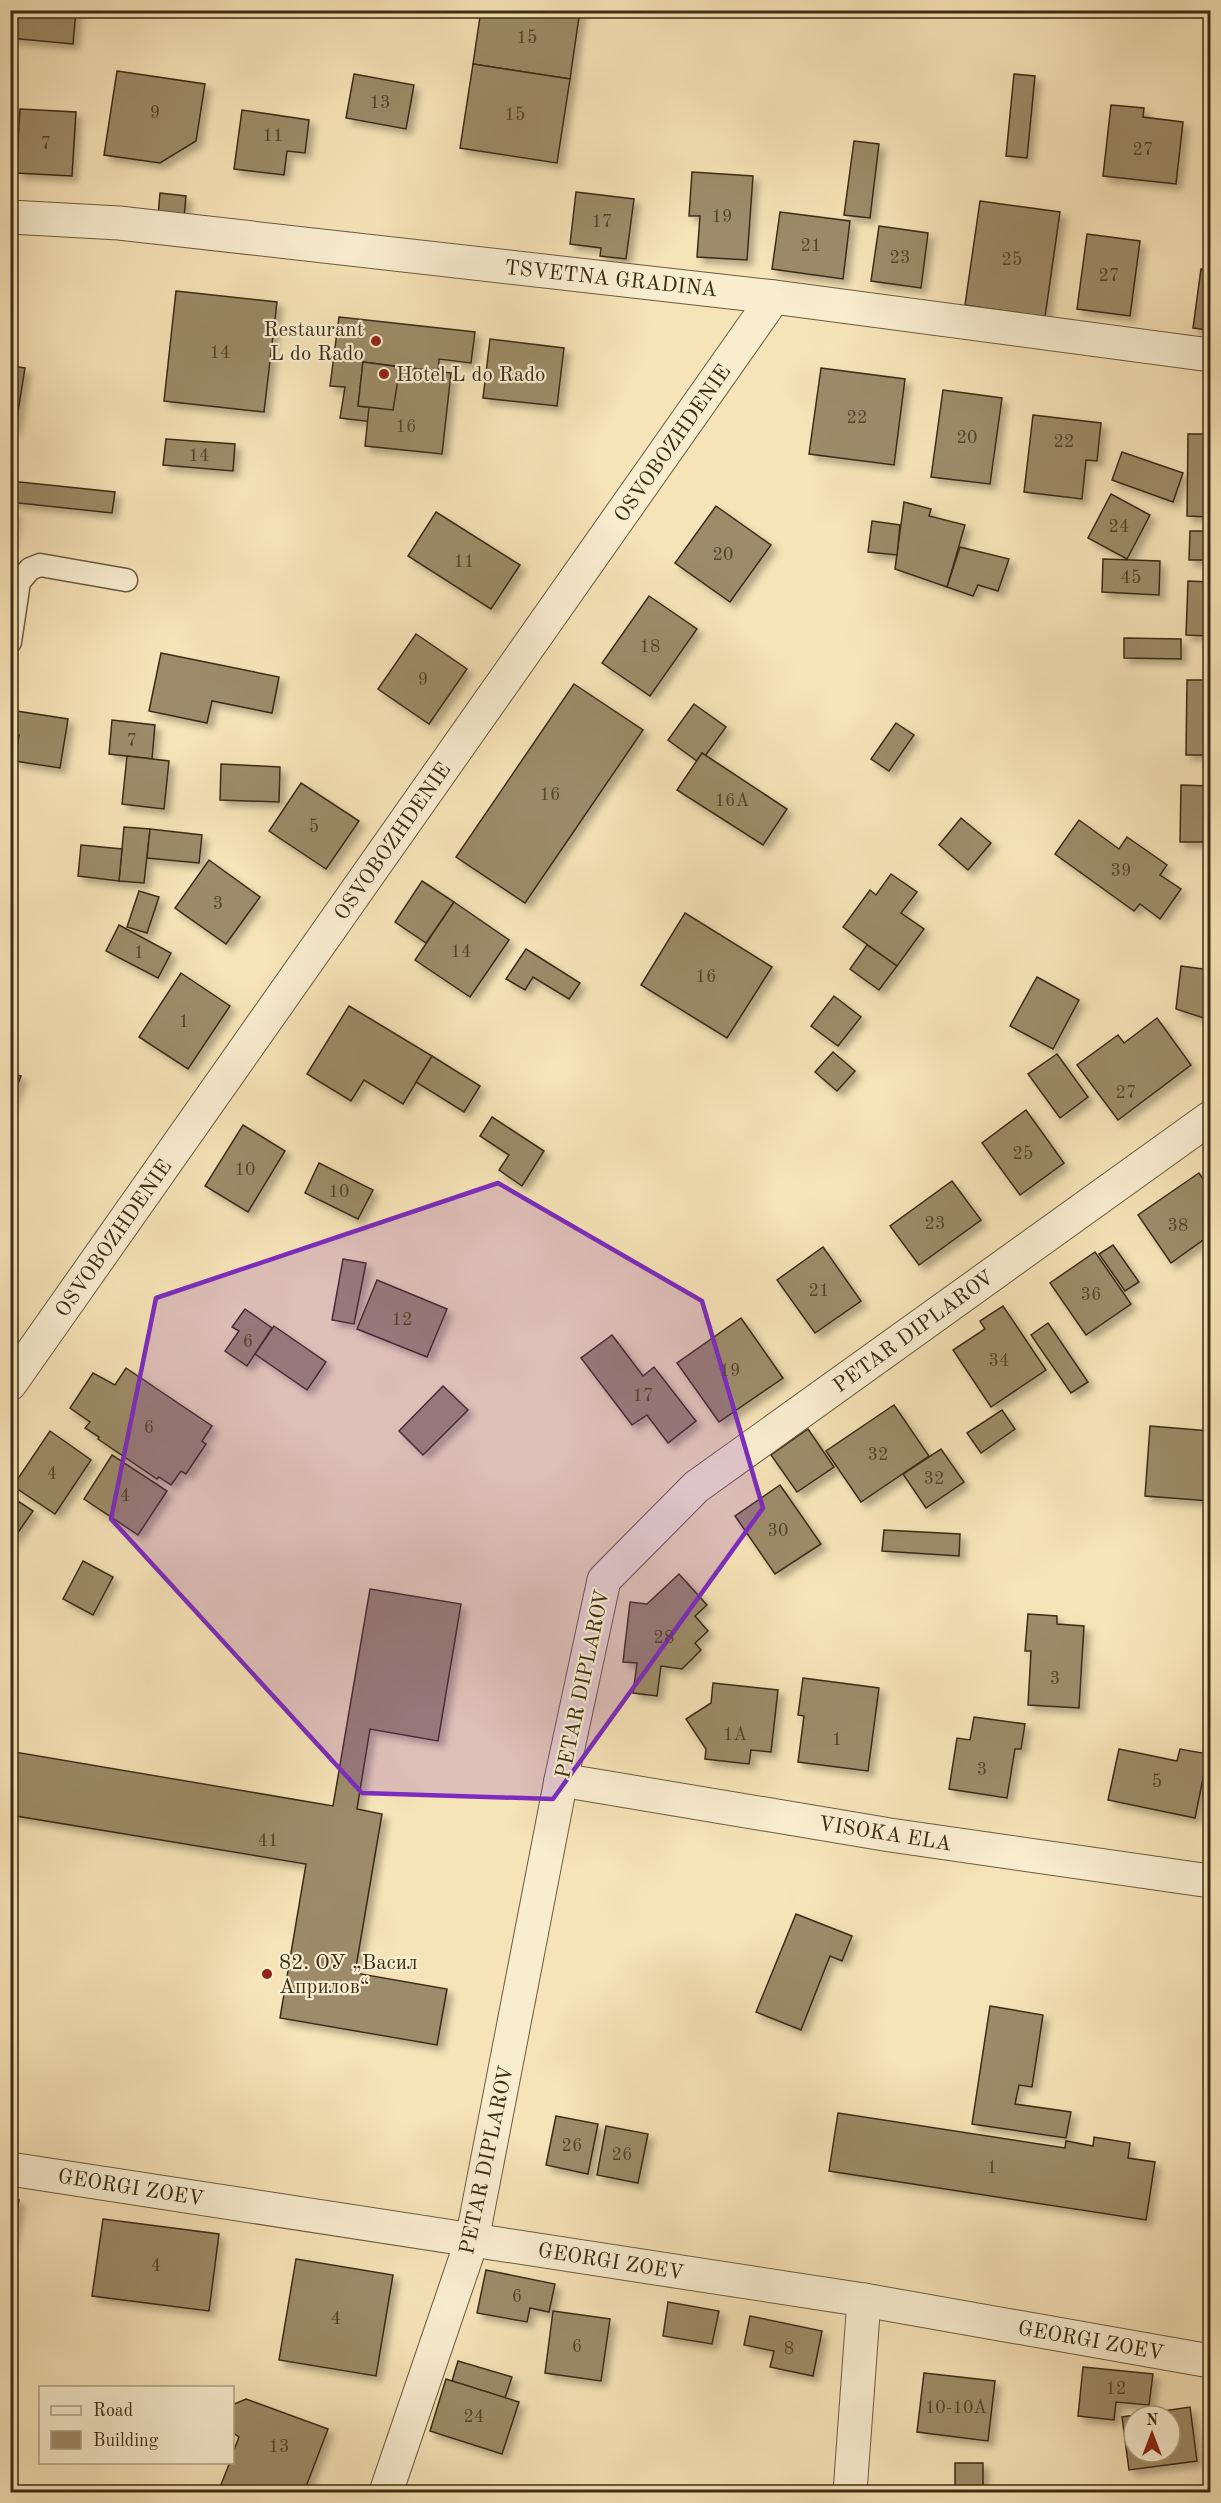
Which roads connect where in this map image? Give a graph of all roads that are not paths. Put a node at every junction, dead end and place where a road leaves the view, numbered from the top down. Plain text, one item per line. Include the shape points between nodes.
1 (10, 217) edge
2 (774, 297) junction
3 (1210, 355) edge
4 (126, 580) dead end
5 (10, 642) edge
6 (1210, 1118) edge
7 (10, 1384) edge
8 (561, 1780) junction
9 (1210, 1881) edge
10 (10, 2169) edge
11 (472, 2240) junction
12 (864, 2300) junction
13 (1210, 2361) edge
14 (386, 2493) edge
15 (850, 2493) edge

1 - 2 street, TSVETNA GRADINA via 118,223
2 - 3 street, TSVETNA GRADINA
2 - 7 street, OSVOBOZHDENIE
4 - 5 lane via 40,565 30,569 19,582
6 - 8 street, PETAR DIPLAROV via 696,1487 604,1580
8 - 9 street, VISOKA ELA via 890,1835
8 - 11 street, PETAR DIPLAROV
10 - 11 street, GEORGI ZOEV
11 - 12 street, GEORGI ZOEV
11 - 14 street, PETAR DIPLAROV
12 - 13 street, GEORGI ZOEV
12 - 15 street

